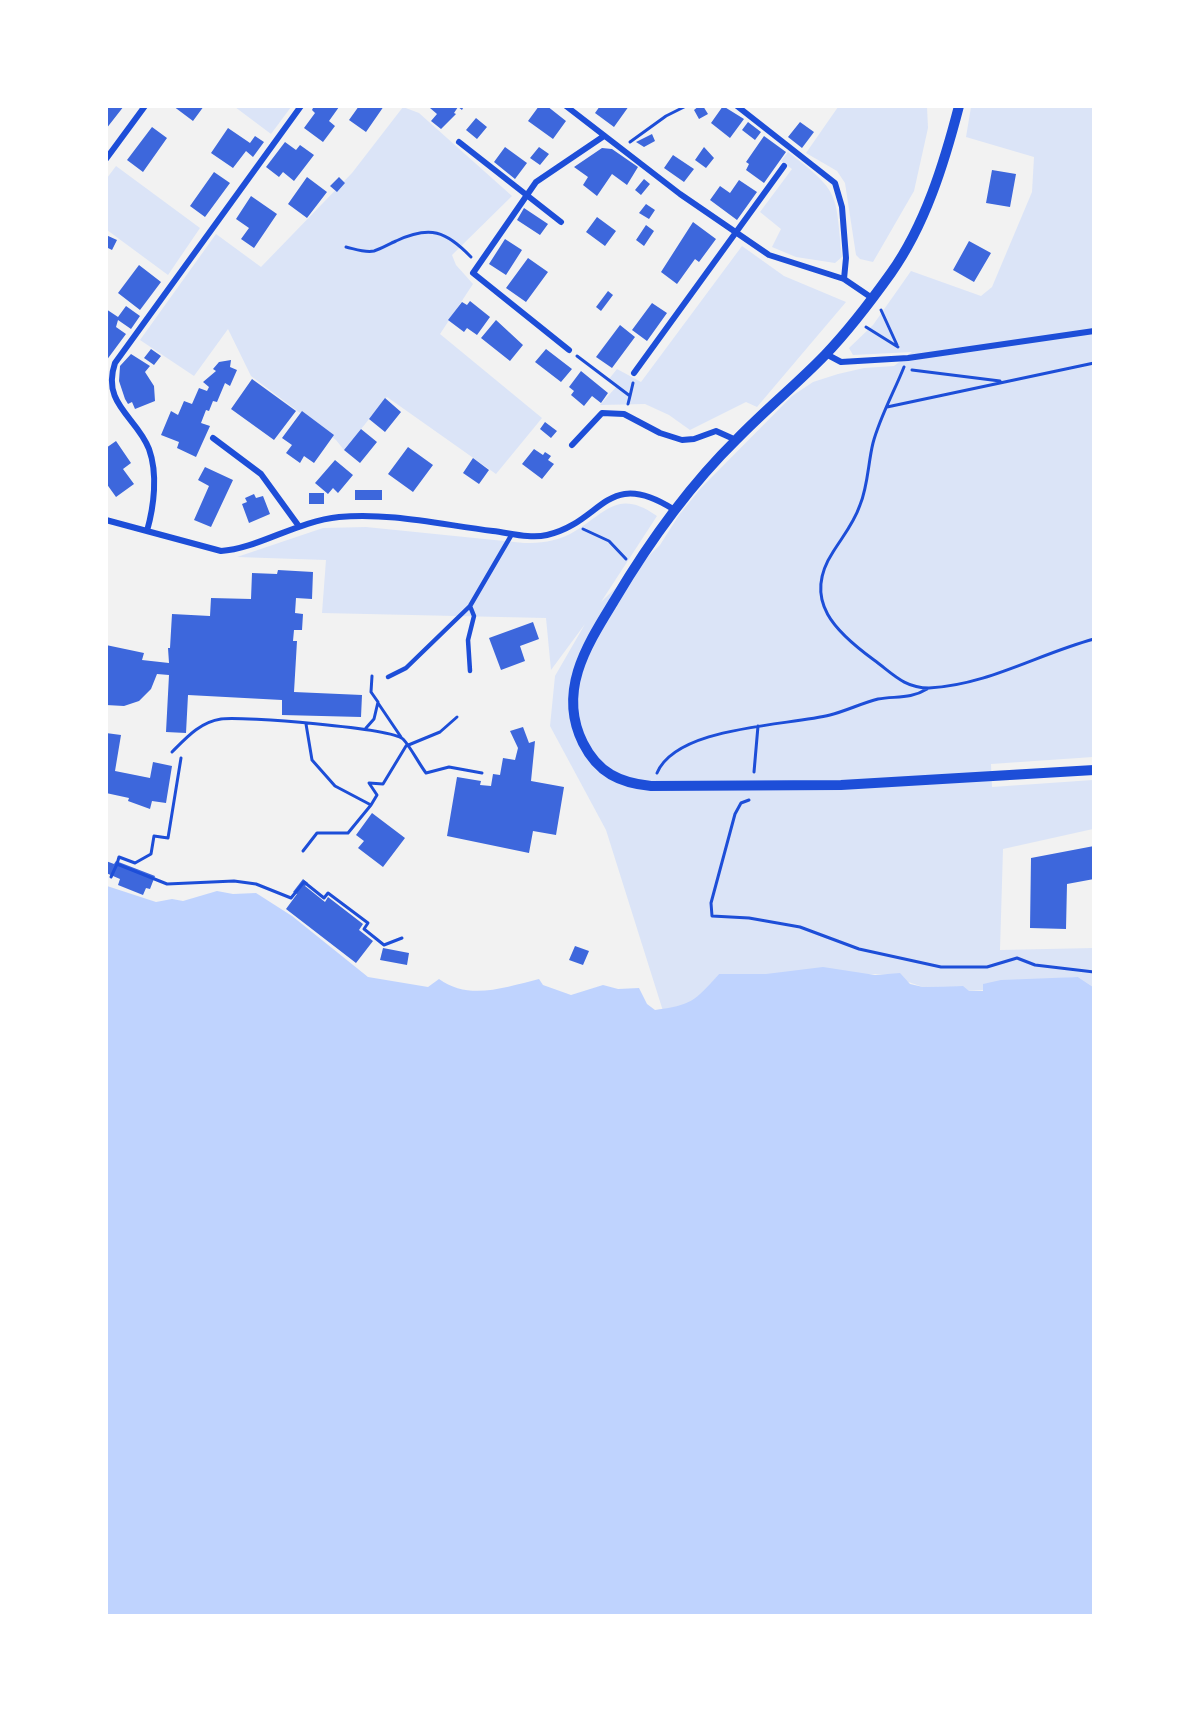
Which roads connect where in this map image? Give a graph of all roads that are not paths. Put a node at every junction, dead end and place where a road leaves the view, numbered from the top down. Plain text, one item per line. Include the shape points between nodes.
1 (145, 106) edge
2 (301, 106) edge
3 (566, 106) edge
4 (737, 106) edge
5 (959, 106) edge
6 (604, 136) junction
7 (459, 142) dead end
8 (106, 159) edge
9 (784, 166) dead end
10 (526, 197) junction
11 (561, 222) dead end
12 (737, 234) junction
13 (844, 279) junction
14 (872, 298) junction
15 (1094, 331) edge
16 (568, 350) road end
17 (826, 354) junction
18 (634, 373) dead end
19 (213, 438) dead end
20 (736, 440) junction
21 (572, 445) dead end
22 (674, 509) junction
23 (106, 519) edge
24 (298, 525) junction
25 (147, 531) junction
26 (512, 534) junction
27 (470, 606) junction
28 (470, 671) dead end
29 (388, 677) dead end
30 (1094, 770) edge

1 - 8 street
2 - 25 street via 115,363 115,397 121,411 146,442 152,461 154,498
3 - 6 street
4 - 13 street via 835,183 842,207
5 - 14 street via 941,168 917,227
6 - 10 street via 536,182
6 - 12 street
7 - 10 street
9 - 12 street
10 - 11 street
10 - 16 street via 473,273
12 - 13 street via 770,255
12 - 18 street
13 - 14 street
14 - 17 street
15 - 17 street via 908,357 841,362
17 - 20 street
19 - 24 street via 261,474
20 - 21 street via 716,431 682,440 624,414 602,413
20 - 22 street
22 - 26 street via 656,498 624,493 547,535
22 - 30 street via 590,640 574,680 573,710 582,740 595,763 620,781 651,786 841,785
23 - 25 street
24 - 25 street via 228,550
24 - 26 street via 361,516
26 - 27 lane
27 - 28 lane via 474,616 468,640
27 - 29 lane via 406,668

